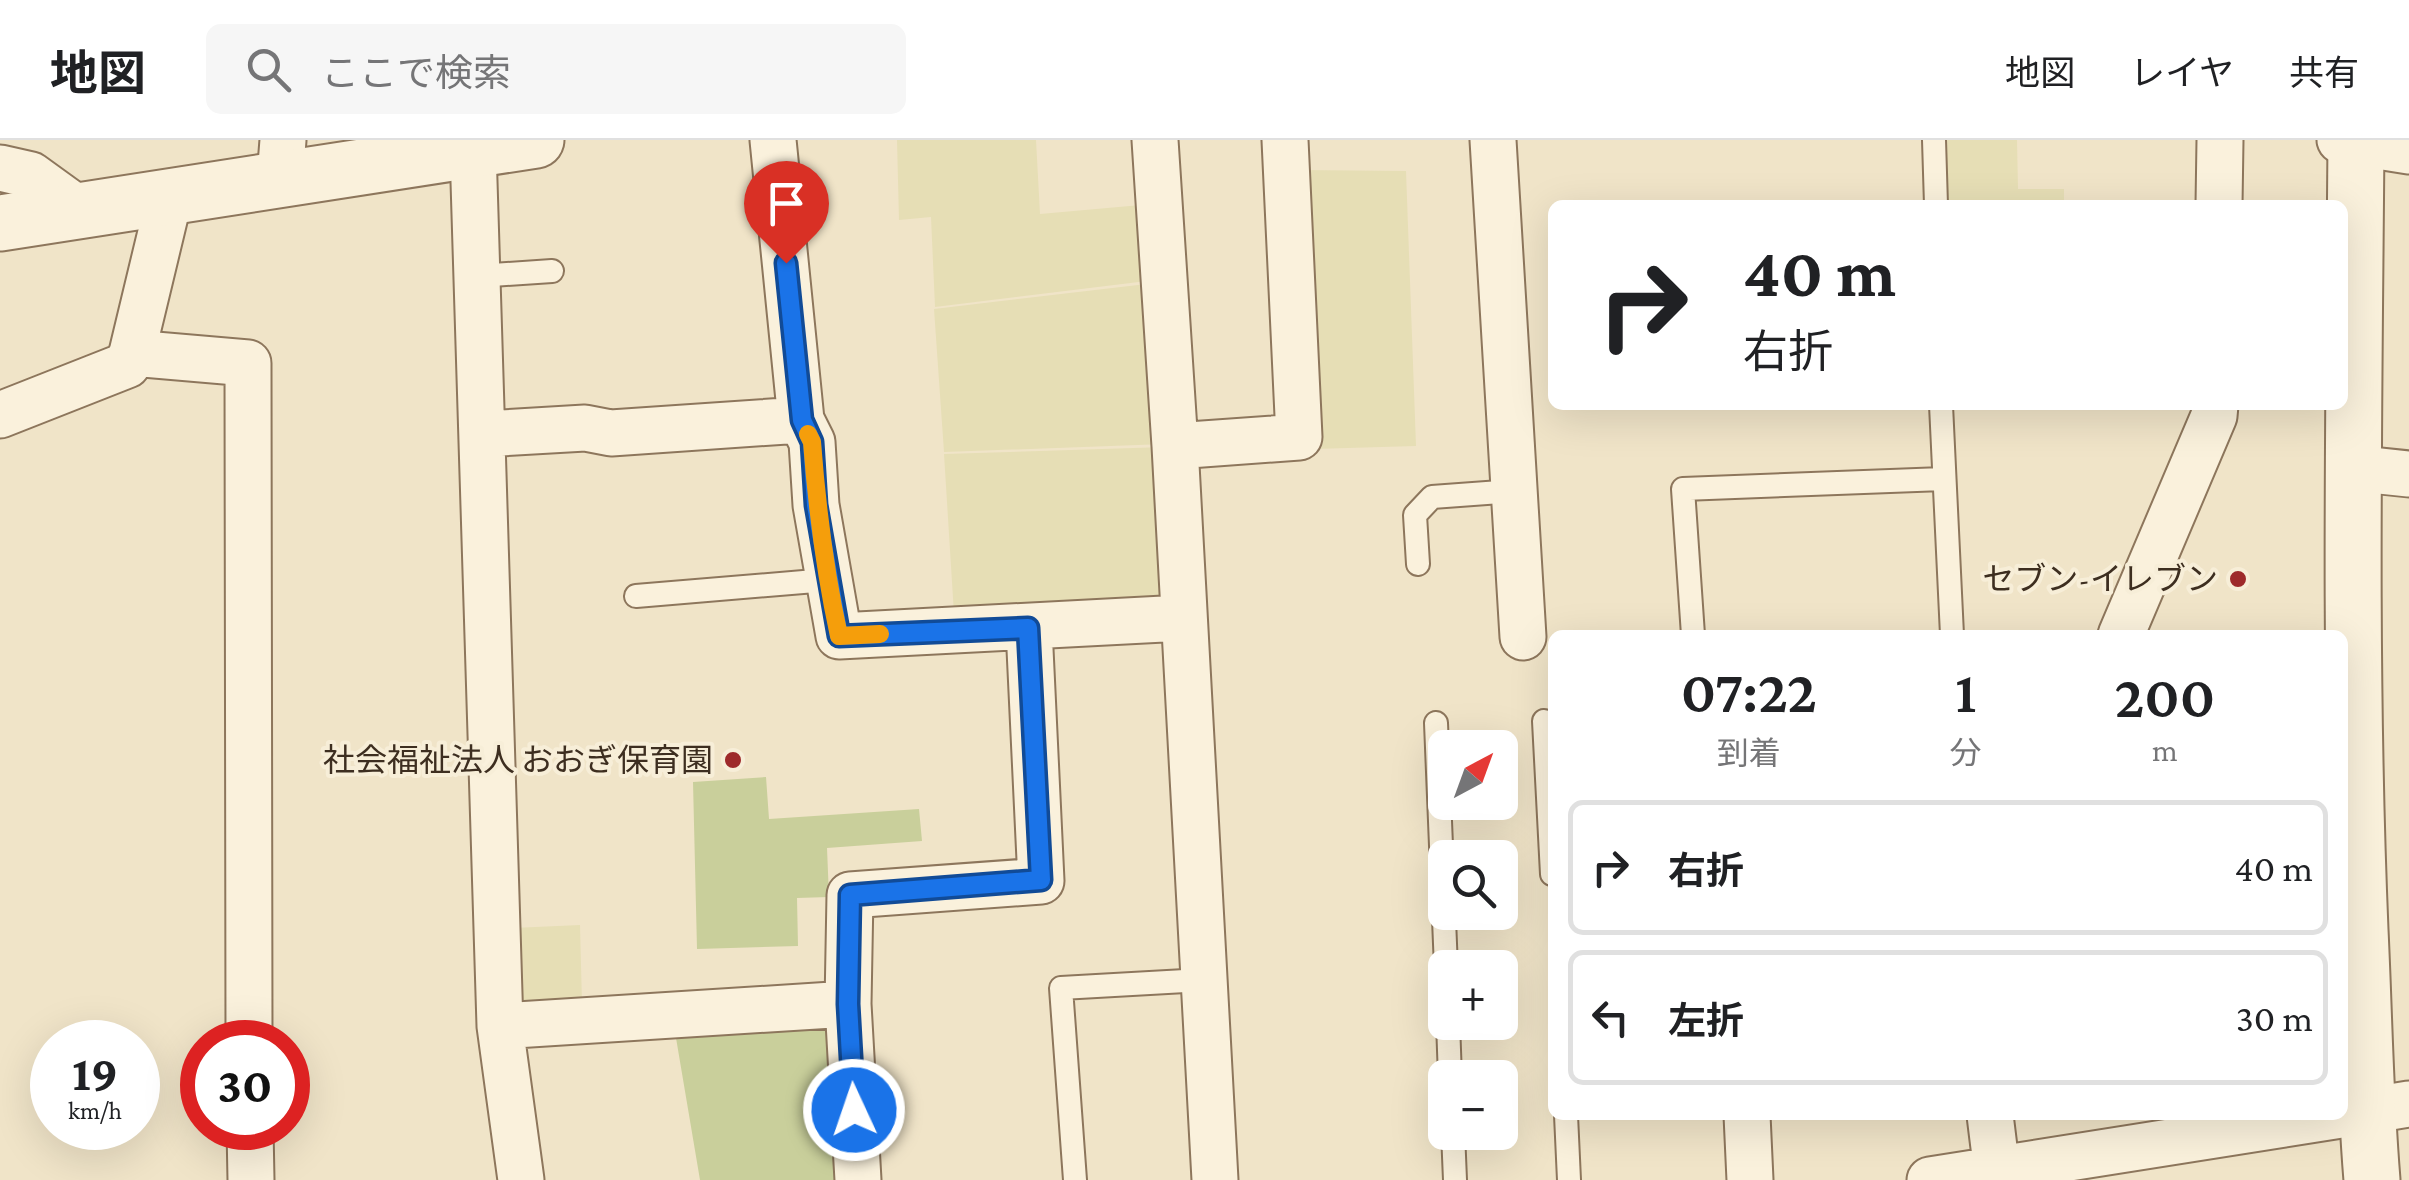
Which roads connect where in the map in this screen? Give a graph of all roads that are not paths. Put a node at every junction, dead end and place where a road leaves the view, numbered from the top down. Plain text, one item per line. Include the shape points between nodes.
1 (536, 140) edge
2 (773, 140) edge
3 (1155, 140) edge
4 (1285, 140) edge
5 (1493, 140) edge
6 (1934, 140) edge
7 (2220, 140) edge
8 (2350, 141) edge
9 (473, 150) junction
10 (2409, 150) edge
11 (282, 159) edge
12 (0, 168) edge
13 (170, 195) junction
14 (1936, 200) edge
15 (2219, 200) edge
16 (78, 209) junction
17 (0, 222) edge
18 (552, 271) dead end
19 (478, 276) junction
20 (132, 353) junction
21 (1941, 410) edge
22 (2214, 410) edge
23 (0, 415) edge
24 (802, 420) junction
25 (484, 434) junction
26 (1175, 446) junction
27 (2352, 468) junction
28 (2409, 474) edge
29 (1943, 479) junction
30 (1514, 491) junction
31 (1418, 564) dead end
32 (827, 580) junction
33 (636, 596) dead end
34 (1182, 618) junction
35 (1028, 628) junction
36 (1693, 630) edge
37 (1952, 630) edge
38 (2122, 630) edge
39 (1523, 637) dead end
40 (1544, 721) dead end
41 (1436, 723) dead end
42 (1548, 798) edge
43 (1445, 950) edge
44 (1203, 980) junction
45 (848, 1004) junction
46 (249, 1020) edge
47 (500, 1026) junction
48 (2365, 1111) edge
49 (1566, 1120) edge
50 (1746, 1120) edge
51 (1991, 1120) edge
52 (2313, 1120) edge
53 (251, 1150) edge
54 (1453, 1150) edge
55 (1997, 1175) edge
56 (252, 1180) edge
57 (522, 1180) edge
58 (858, 1180) edge
59 (1075, 1180) edge
60 (1215, 1180) edge
61 (1454, 1180) edge
62 (1569, 1180) edge
63 (1750, 1180) edge
64 (1930, 1180) edge
65 (2372, 1180) edge

1 - 9 street
2 - 24 street
3 - 26 street
4 - 26 street via 1299,437
5 - 30 street
6 - 14 lane
7 - 15 street
8 - 10 street
8 - 27 street
9 - 11 street
9 - 19 street
11 - 13 street
12 - 16 street via 31,175
13 - 16 street
13 - 20 street
16 - 17 street
18 - 19 lane
19 - 25 street
20 - 23 street via 127,365
20 - 46 street via 248,363
21 - 29 lane
22 - 38 street
24 - 25 street
24 - 32 street via 812,442
25 - 47 street
26 - 34 street
27 - 28 street
27 - 48 street
29 - 36 lane via 1683,489
29 - 37 lane
30 - 31 lane via 1432,496 1415,515
30 - 39 street
32 - 33 lane
32 - 35 street via 839,636
34 - 35 street
34 - 44 street
35 - 45 street via 1041,880 850,895
40 - 42 lane
41 - 43 lane
44 - 59 lane via 1060,988
44 - 60 street
45 - 47 street
45 - 58 street
47 - 57 street
48 - 65 street
49 - 62 lane
50 - 63 street
51 - 55 street
52 - 55 street
53 - 56 street
54 - 61 lane
55 - 64 street

